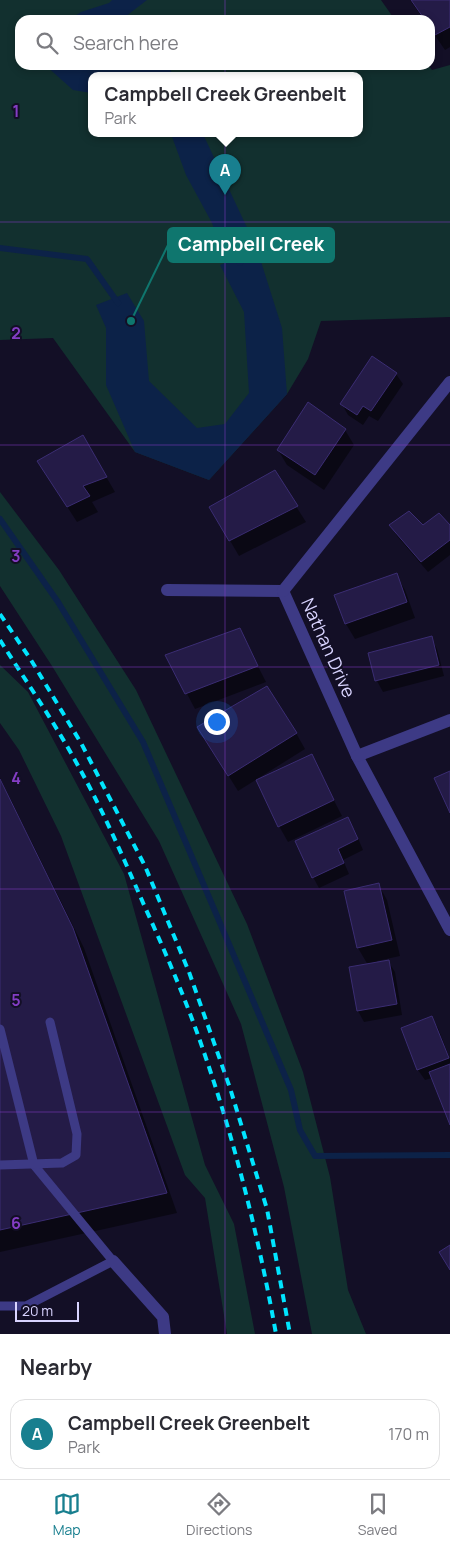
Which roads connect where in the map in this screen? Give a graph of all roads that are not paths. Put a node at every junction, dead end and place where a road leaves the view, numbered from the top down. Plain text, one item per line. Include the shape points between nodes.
1 (450, 382) edge
2 (167, 590) dead end
3 (283, 591) junction
4 (450, 720) edge
5 (357, 756) junction
6 (450, 930) edge
7 (50, 1022) dead end
8 (0, 1029) edge
9 (34, 1165) junction
10 (0, 1166) edge
11 (113, 1261) junction
12 (0, 1306) edge
13 (165, 1334) edge

1 - 3 street, Nathan Drive
2 - 3 street
3 - 5 street, Nathan Drive
4 - 5 street
5 - 6 street, Nathan Drive
7 - 9 lane via 77,1134 76,1155 62,1163
8 - 9 lane
9 - 10 lane
9 - 11 lane
11 - 12 lane via 26,1306
11 - 13 street via 163,1317

